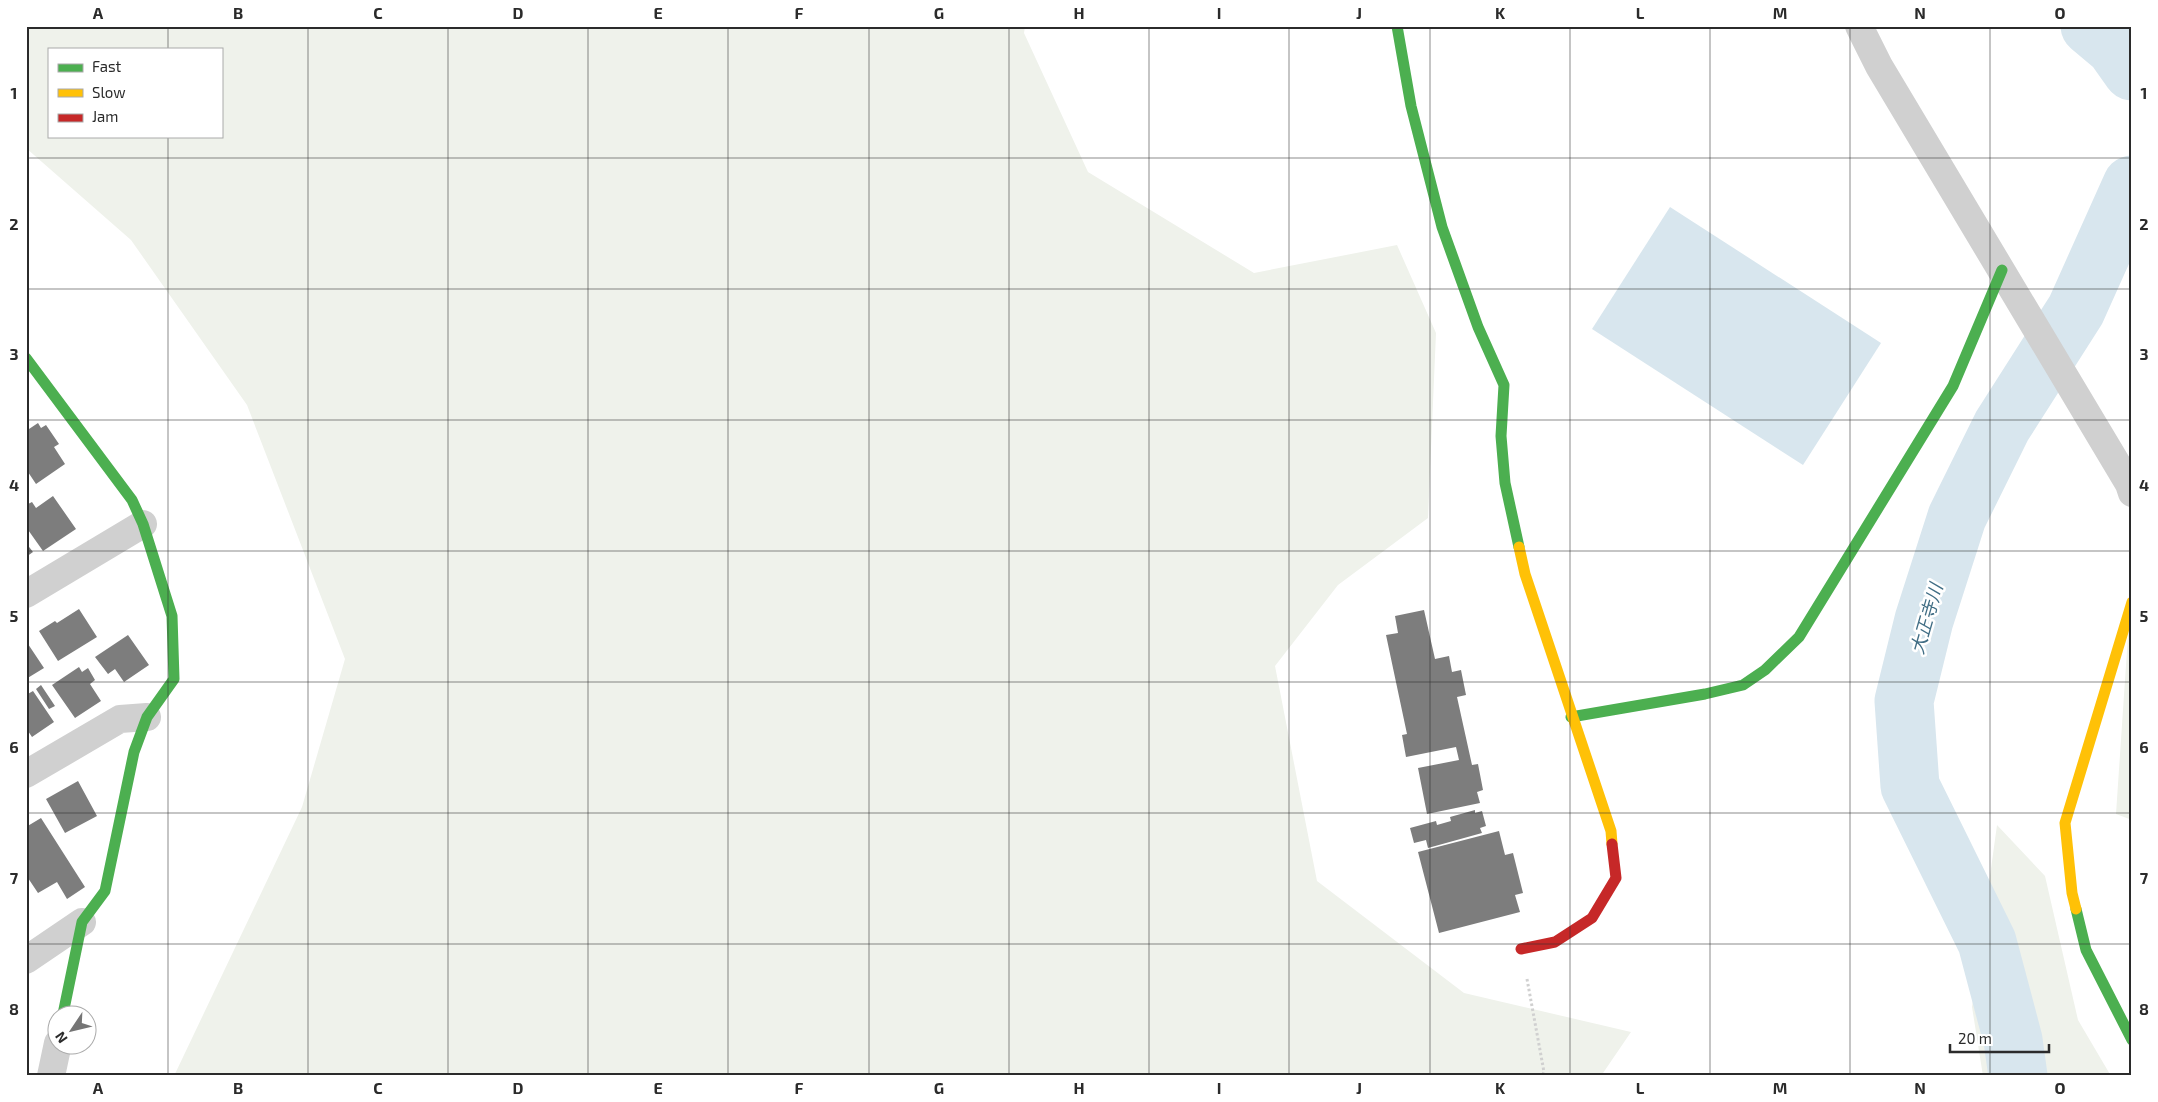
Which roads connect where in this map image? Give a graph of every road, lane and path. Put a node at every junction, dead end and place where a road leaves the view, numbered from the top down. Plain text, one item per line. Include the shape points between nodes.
1 (1397, 26) edge
2 (1859, 26) edge
3 (2002, 270) junction
4 (30, 372) edge
5 (2132, 493) edge
6 (143, 524) junction
7 (26, 594) edge
8 (2132, 602) edge
9 (147, 717) junction
10 (1571, 717) junction
11 (26, 774) edge
12 (82, 922) junction
13 (1521, 949) joint
14 (26, 960) edge
15 (65, 1004) edge
16 (2132, 1040) edge
17 (56, 1054) edge
18 (51, 1076) edge
19 (1542, 1076) edge

1 - 10 street via 1411,106 1442,227 1478,327 1504,385 1501,436 1505,484 1524,574
2 - 3 street via 1878,66
3 - 5 street
3 - 10 street via 1953,386 1799,637 1765,670 1742,685
4 - 6 street via 132,500
6 - 7 street
6 - 9 street via 172,616 174,679
8 - 16 street via 2065,823 2072,893 2086,950
9 - 11 street via 120,719
9 - 12 street via 134,752 105,891
10 - 13 street via 1611,831 1616,878 1592,918 1555,942
12 - 14 street
12 - 15 street
13 - 19 path via 1544,1072
17 - 18 street

